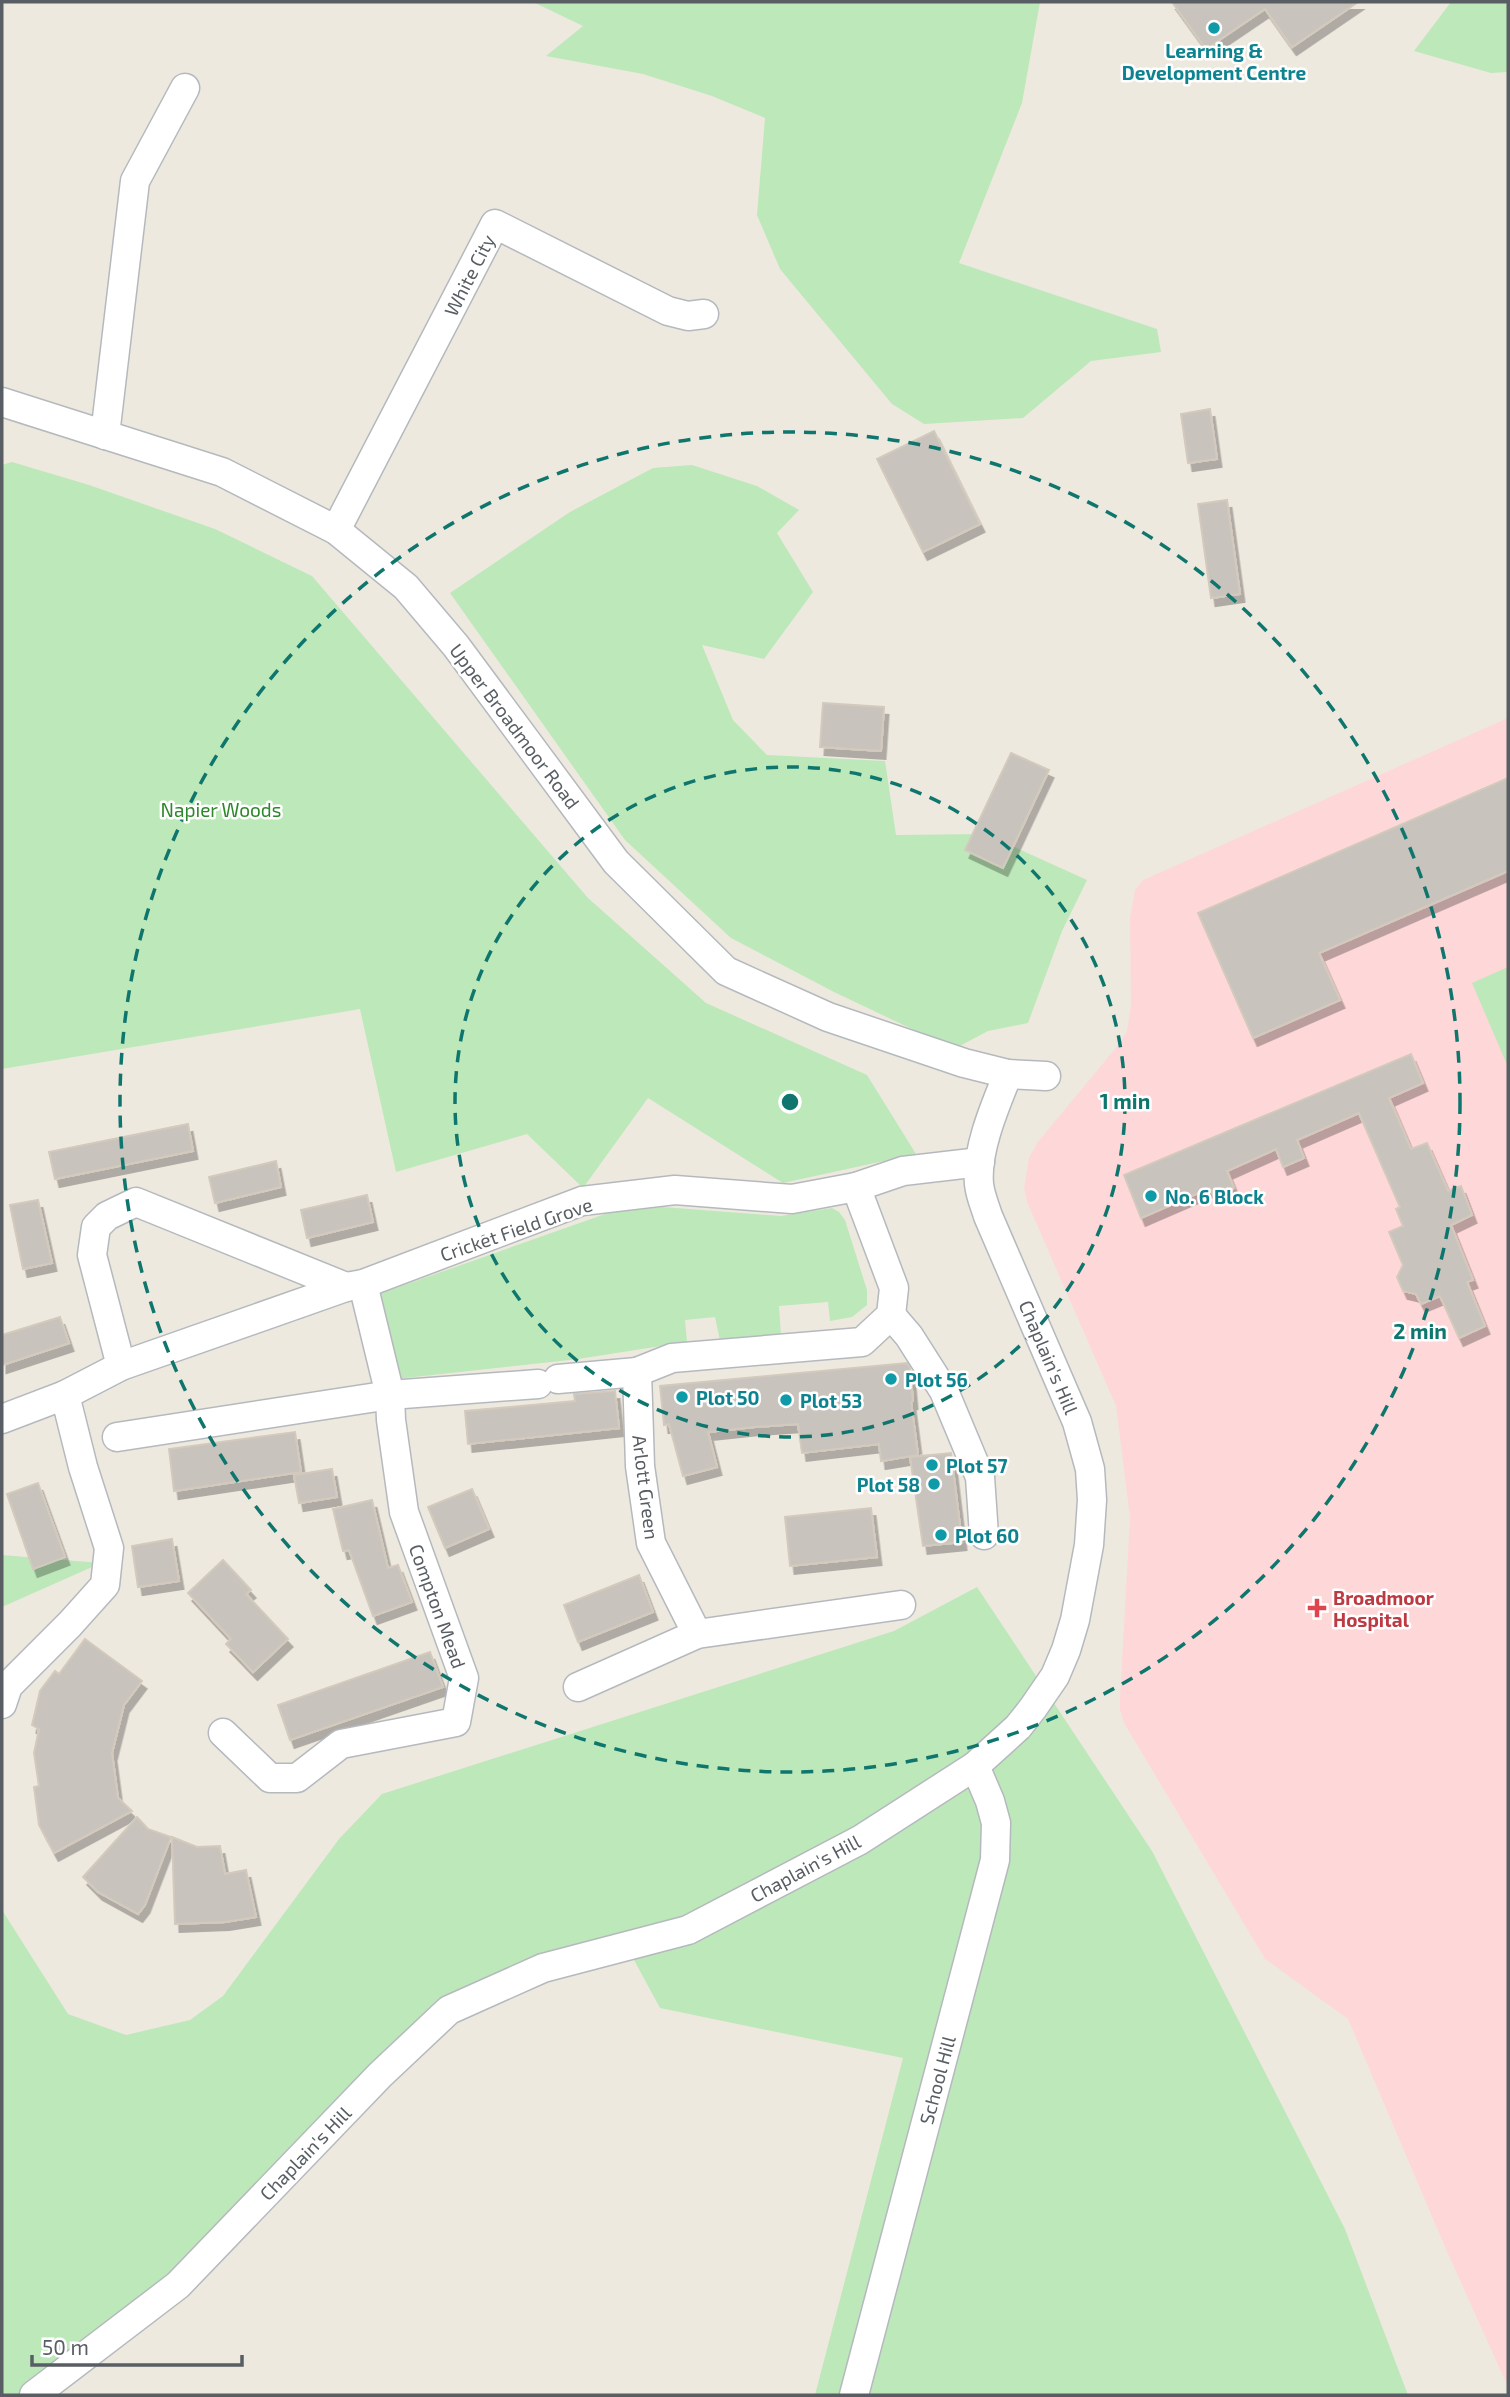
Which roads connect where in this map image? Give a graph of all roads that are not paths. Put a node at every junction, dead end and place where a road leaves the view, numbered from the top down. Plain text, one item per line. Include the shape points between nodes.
1 (185, 88) dead end
2 (704, 314) dead end
3 (2, 402) edge
4 (105, 435) junction
5 (336, 530) junction
6 (1008, 1074) junction
7 (1046, 1076) dead end
8 (979, 1163) junction
9 (856, 1187) junction
10 (354, 1285) junction
11 (891, 1315) junction
12 (121, 1366) junction
13 (637, 1372) junction
14 (65, 1395) junction
15 (390, 1395) junction
16 (2, 1419) edge
17 (117, 1437) dead end
18 (984, 1535) dead end
19 (901, 1605) dead end
20 (697, 1634) junction
21 (578, 1687) dead end
22 (2, 1704) edge
23 (223, 1733) dead end
24 (975, 1766) junction
25 (34, 2395) edge
26 (854, 2395) edge

1 - 4 street via 135,180
2 - 5 street, White City via 668,312 495,224
3 - 4 street, Upper Broadmoor Road
4 - 5 street, Upper Broadmoor Road via 222,472
5 - 6 street, Upper Broadmoor Road via 406,587 456,646 616,862 726,971 828,1017
6 - 7 street, Upper Broadmoor Road
6 - 8 street, Chaplain's Hill
8 - 9 street, Cricket Field Grove via 903,1171
8 - 24 street, Chaplain's Hill via 979,1186 988,1216 1077,1422 1090,1469 1092,1500 1075,1620 1060,1663 1018,1727
9 - 10 street, Cricket Field Grove via 792,1199 675,1190 582,1202
9 - 11 street via 894,1288
10 - 12 street, Cricket Field Grove
10 - 12 street via 136,1202 96,1227 92,1255
10 - 15 street, Compton Mead
11 - 13 street via 862,1342 672,1358
11 - 18 street via 944,1391 980,1477
12 - 14 street, Cricket Field Grove
13 - 15 street
13 - 20 street, Arlott Green via 640,1465 651,1543
14 - 16 street, Cricket Field Grove
14 - 22 street via 109,1548 105,1585 8,1686
15 - 17 street
15 - 23 street, Compton Mead via 404,1512 464,1678 456,1722 341,1744 297,1779 270,1779
19 - 20 street
20 - 21 street
24 - 25 street, Chaplain's Hill via 860,1840 688,1930 543,1968 449,2010 380,2075 178,2285
24 - 26 street, School Hill via 996,1824 995,1860

